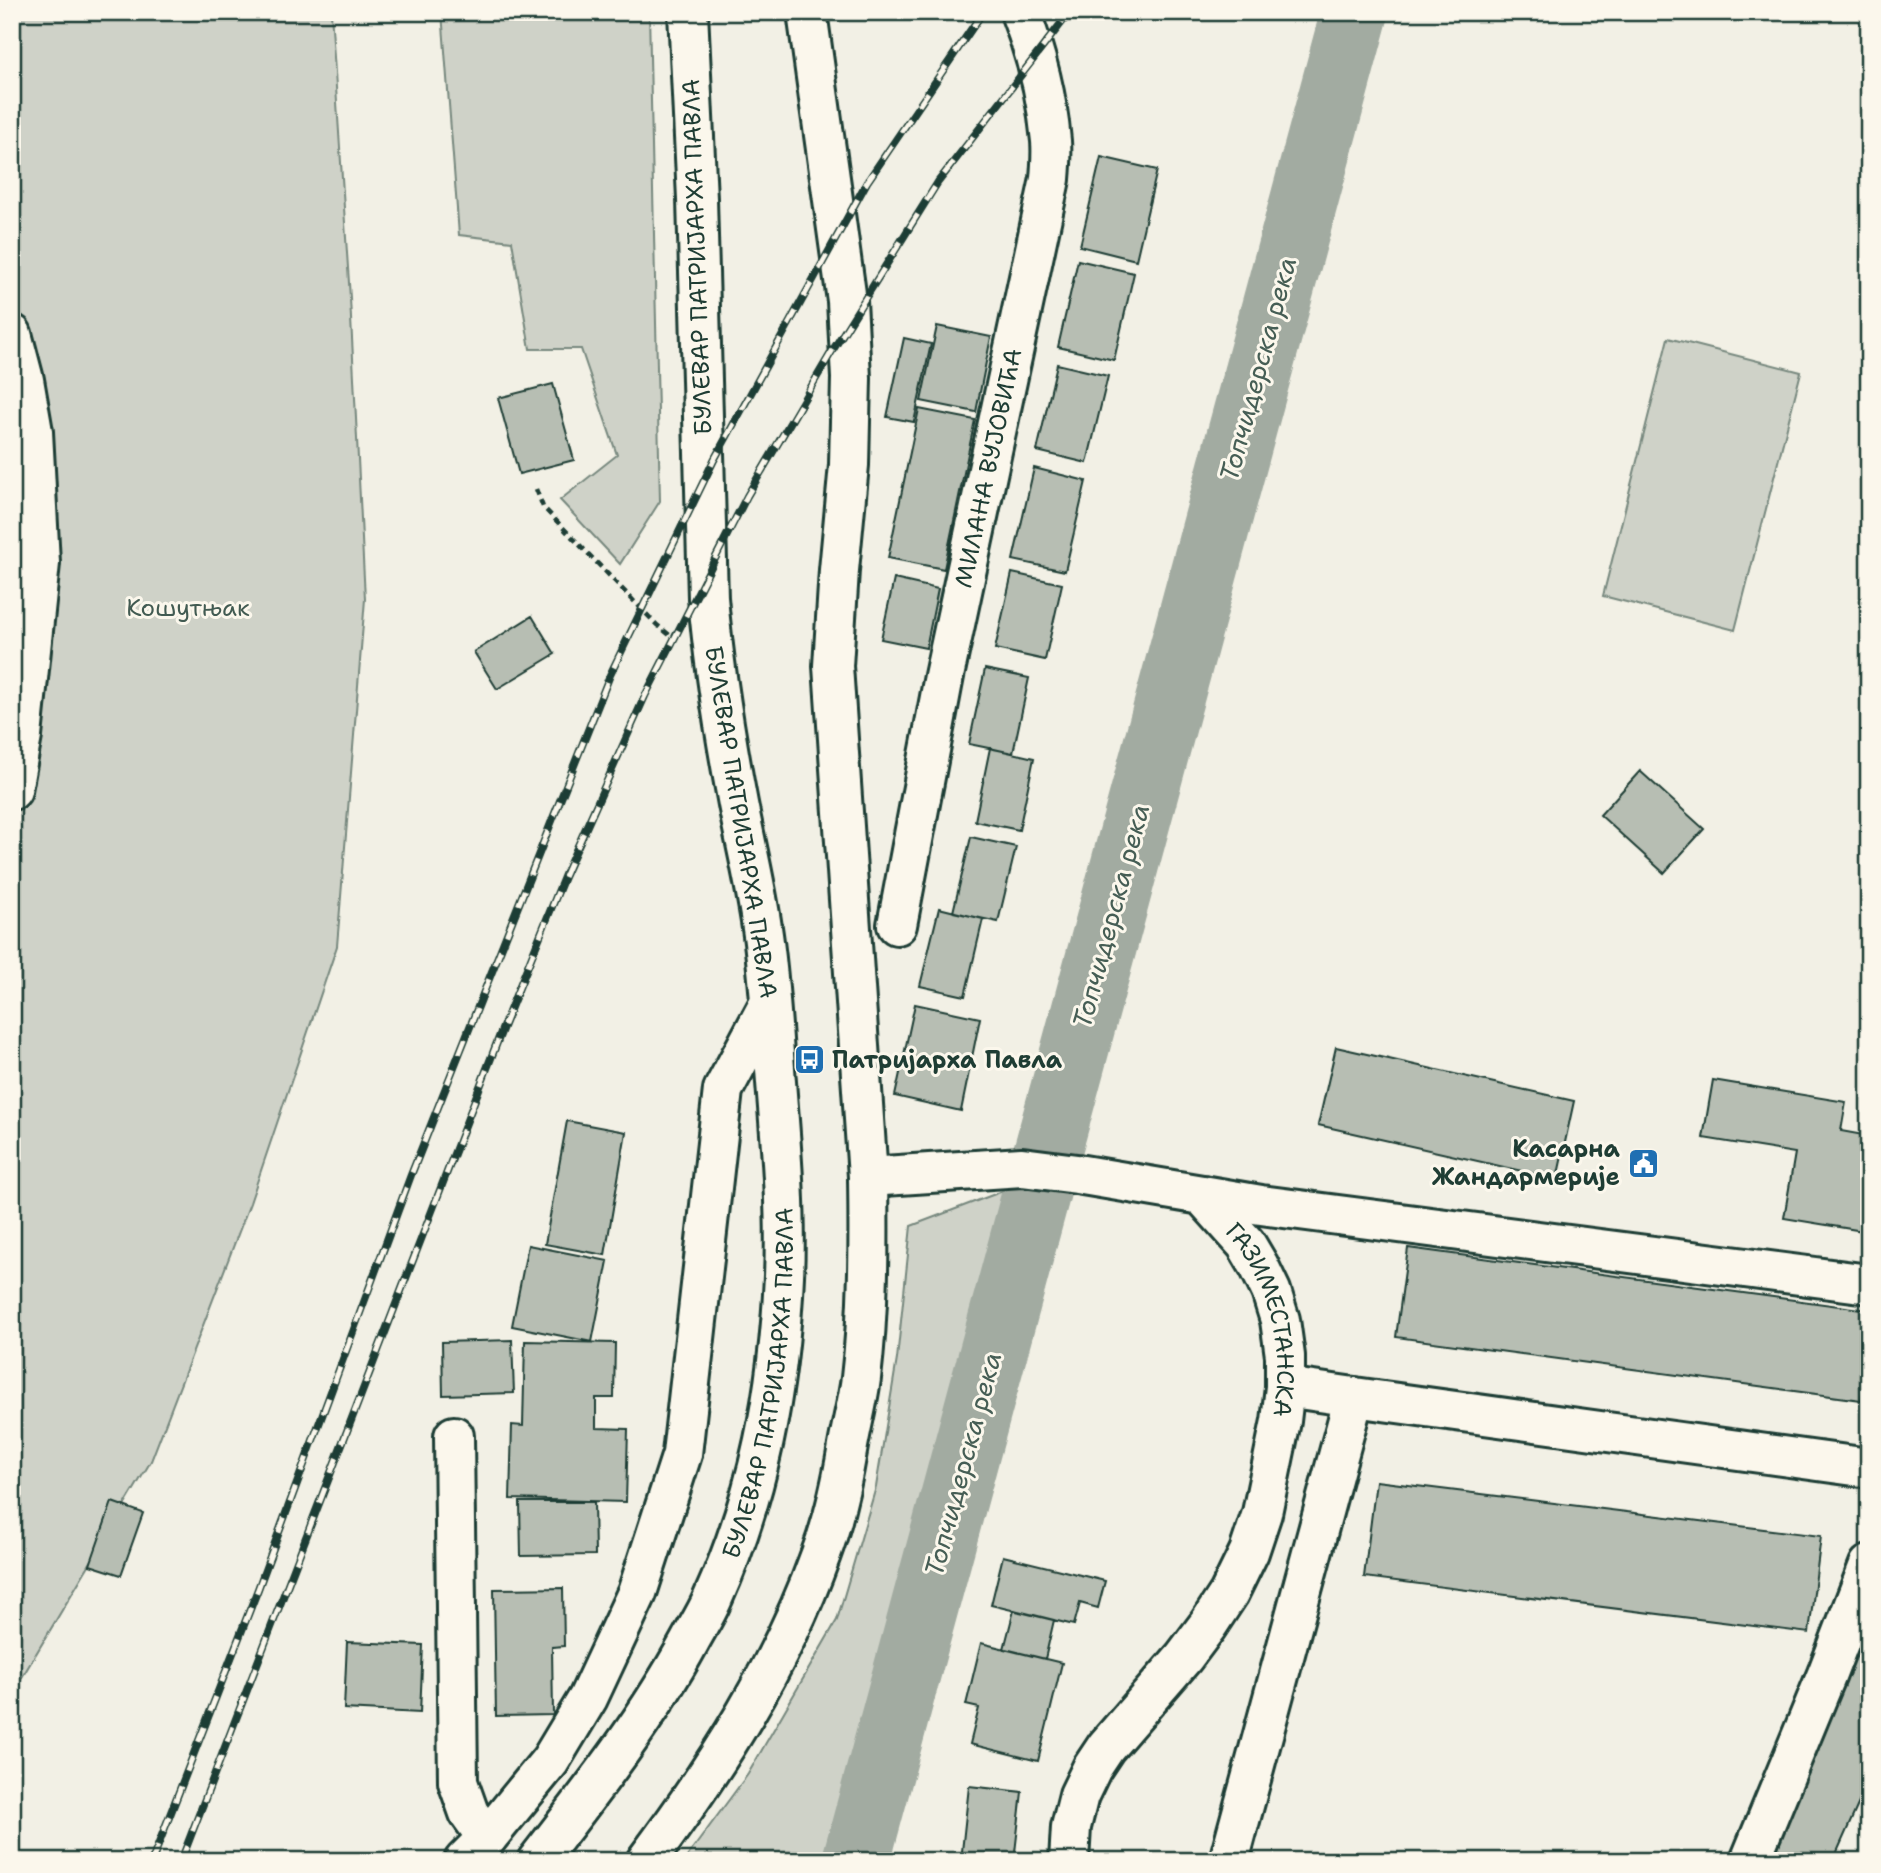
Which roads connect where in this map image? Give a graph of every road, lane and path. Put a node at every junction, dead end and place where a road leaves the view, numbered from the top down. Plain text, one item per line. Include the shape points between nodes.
1 (688, 12) edge
2 (807, 12) edge
3 (1020, 12) edge
4 (12, 334) edge
5 (536, 489) dead end
6 (674, 638) dead end
7 (12, 790) edge
8 (897, 925) dead end
9 (770, 1002) junction
10 (868, 1177) junction
11 (1202, 1195) junction
12 (1869, 1284) edge
13 (1285, 1387) junction
14 (1354, 1397) junction
15 (454, 1436) dead end
16 (1869, 1468) edge
17 (1869, 1565) edge
18 (476, 1849) edge
19 (537, 1861) edge
20 (646, 1861) edge
21 (1069, 1861) edge
22 (1229, 1861) edge
23 (1750, 1861) edge

1 - 9 main road, БУЛЕВАР ПАТРИЈАРХА ПАВЛА via 713,660 763,932
2 - 10 main road via 847,301 849,465 833,666
3 - 8 main road, МИЛАНА ВУЈОВИЋА via 1045,97 1050,179 944,676
4 - 7 main road via 33,432 40,563
5 - 6 path via 543,507
9 - 18 main road via 723,1090 682,1454 637,1593 588,1698 550,1761
9 - 19 main road, БУЛЕВАР ПАТРИЈАРХА ПАВЛА via 785,1273 778,1365 763,1452 743,1523 711,1602 668,1680 617,1757
10 - 11 main road, ГАЗИМЕСТАНСКА via 1022,1167
10 - 20 main road via 861,1379 842,1479 821,1553 780,1651 740,1724
11 - 12 main road
11 - 13 main road, ГАЗИМЕСТАНСКА via 1245,1244 1271,1291 1280,1320
13 - 14 main road
13 - 21 main road, ГАЗИМЕСТАНСКА via 1262,1513 1241,1570 1184,1657 1092,1768 1071,1827
14 - 16 main road
14 - 22 main road
15 - 18 main road via 458,1783
17 - 23 main road

